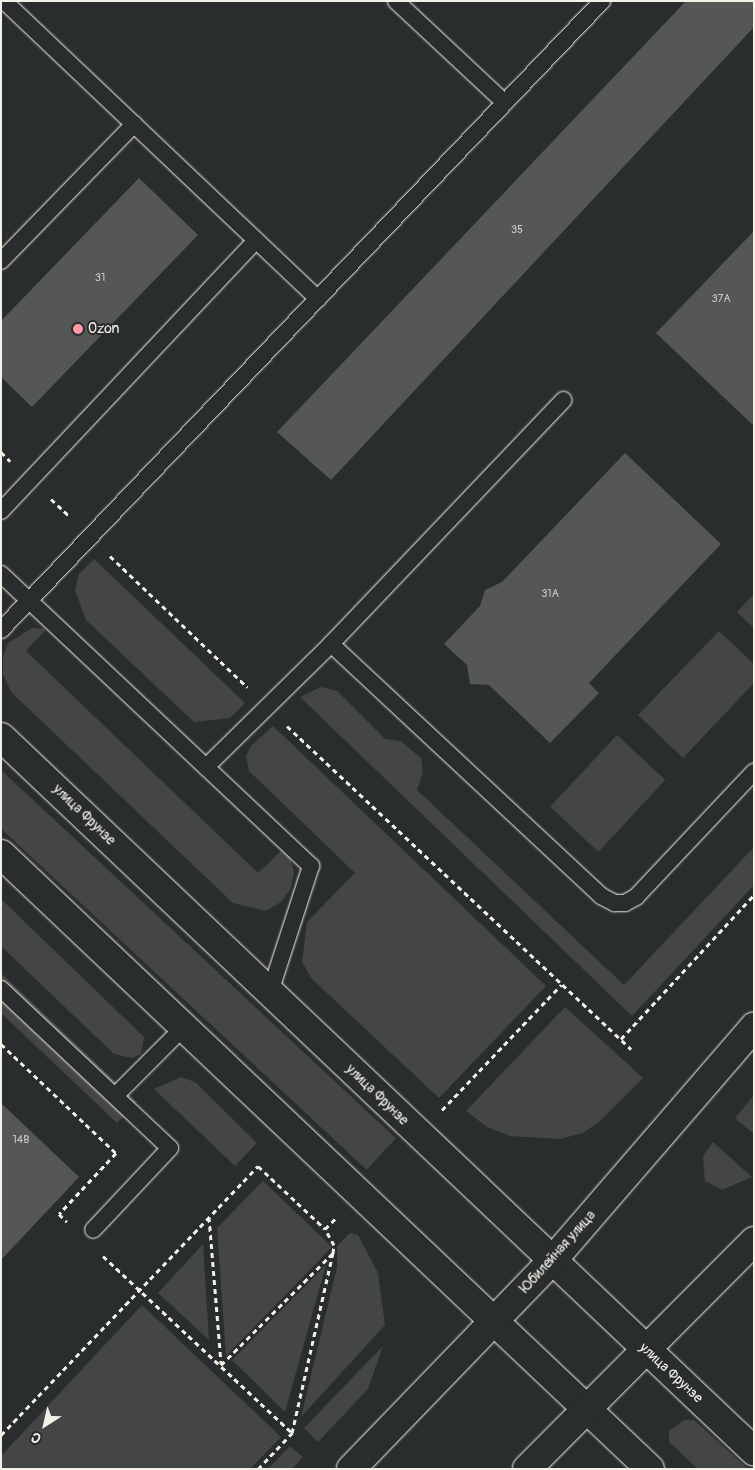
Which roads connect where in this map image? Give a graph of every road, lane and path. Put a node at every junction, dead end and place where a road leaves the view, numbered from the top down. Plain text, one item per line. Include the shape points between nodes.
1 (4, 1) edge
2 (396, 1) edge
3 (602, 1) edge
4 (504, 103) junction
5 (134, 124) junction
6 (256, 240) junction
7 (1, 261) edge
8 (318, 299) junction
9 (563, 400) dead end
10 (1, 452) edge
11 (30, 480) junction
12 (1, 511) edge
13 (90, 537) junction
14 (1, 574) edge
15 (30, 600) junction
16 (1, 630) edge
17 (331, 644) junction
18 (267, 706) junction
19 (1, 737) edge
20 (206, 767) junction
21 (754, 772) edge
22 (1, 854) edge
23 (754, 895) edge
24 (561, 985) junction
25 (1, 989) edge
26 (270, 992) junction
27 (184, 1027) junction
28 (754, 1027) edge
29 (621, 1039) junction
30 (1, 1044) edge
31 (631, 1049) dead end
32 (114, 1096) junction
33 (446, 1106) dead end
34 (360, 1194) junction
35 (209, 1216) junction
36 (72, 1227) dead end
37 (325, 1229) junction
38 (93, 1230) dead end
39 (754, 1241) edge
40 (99, 1252) dead end
41 (333, 1253) junction
42 (551, 1262) junction
43 (139, 1290) junction
44 (494, 1320) junction
45 (647, 1350) junction
46 (221, 1365) junction
47 (586, 1409) junction
48 (292, 1433) junction
49 (1, 1435) edge
50 (754, 1451) edge
51 (258, 1469) edge
52 (351, 1469) edge
53 (527, 1469) edge
54 (650, 1469) edge

1 - 5 lane
2 - 4 lane
3 - 4 lane
4 - 8 lane
5 - 6 lane
5 - 7 lane
6 - 8 lane
6 - 11 lane
8 - 13 lane
9 - 17 lane
10 - 11 path
11 - 12 lane
11 - 13 path
13 - 15 lane
13 - 18 path
14 - 15 lane
15 - 16 lane
15 - 20 lane
17 - 18 lane
17 - 21 lane via 601,896 614,902 624,903 636,896
18 - 20 lane
18 - 24 path
19 - 26 main road, улица Фрунзе
20 - 26 lane via 311,866
22 - 27 main road
23 - 29 path
24 - 29 path
24 - 33 path
25 - 32 lane
26 - 42 main road, улица Фрунзе
27 - 32 lane
27 - 34 main road
28 - 42 main road, Юбилейная улица
29 - 31 path
30 - 36 path via 116,1153 59,1214
32 - 38 lane via 170,1148
34 - 37 path
34 - 44 main road
35 - 37 path via 258,1166
35 - 43 path
35 - 46 path
37 - 41 path via 334,1245
39 - 45 main road
40 - 43 path
41 - 46 path
41 - 48 path
42 - 44 main road, Юбилейная улица
42 - 45 main road, улица Фрунзе
43 - 46 path
43 - 49 path
44 - 47 main road
44 - 52 main road, Юбилейная улица
45 - 47 main road
45 - 50 main road, улица Фрунзе
46 - 48 path
47 - 53 main road
47 - 54 main road
48 - 51 path

